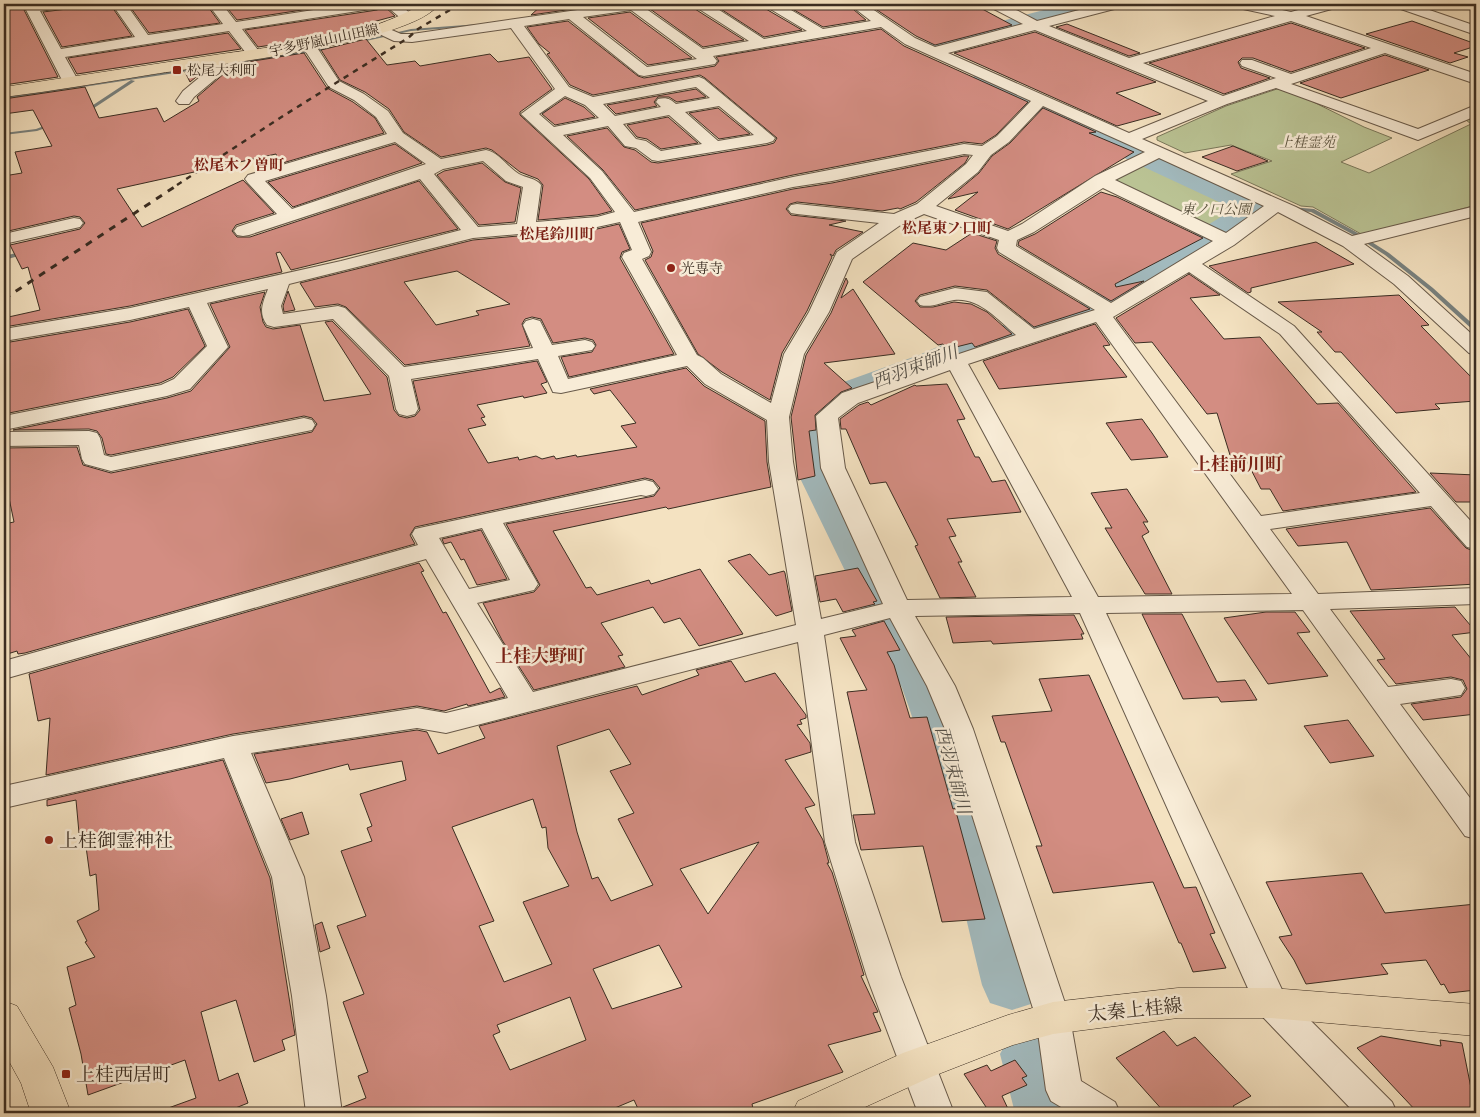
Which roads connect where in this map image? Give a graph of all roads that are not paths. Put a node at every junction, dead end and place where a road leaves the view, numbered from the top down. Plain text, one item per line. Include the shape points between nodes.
1 (62, 4) edge
2 (119, 4) edge
3 (215, 4) edge
4 (376, 4) edge
5 (391, 4) edge
6 (432, 4) edge
7 (636, 4) edge
8 (701, 4) edge
9 (772, 4) edge
10 (856, 4) edge
11 (995, 4) edge
12 (1117, 4) edge
13 (1239, 4) edge
14 (1334, 4) edge
15 (1400, 4) edge
16 (31, 6) edge
17 (310, 8) edge
18 (522, 10) dead end
19 (572, 15) junction
20 (1291, 16) junction
21 (408, 18) junction
22 (534, 21) junction
23 (1030, 22) junction
24 (881, 23) junction
25 (515, 24) junction
26 (233, 26) junction
27 (380, 29) junction
28 (1476, 31) edge
29 (820, 33) junction
30 (144, 40) junction
31 (761, 44) junction
32 (1385, 48) junction
33 (311, 50) junction
34 (933, 52) junction
35 (56, 54) junction
36 (254, 54) junction
37 (701, 54) junction
38 (216, 60) junction
39 (1128, 62) junction
40 (1248, 63) dead end
41 (1476, 79) edge
42 (71, 82) junction
43 (1285, 82) junction
44 (564, 90) junction
45 (651, 91) junction
46 (4, 92) edge
47 (184, 101) dead end
48 (721, 101) junction
49 (1222, 101) junction
50 (591, 102) junction
51 (1037, 104) junction
52 (674, 110) junction
53 (1476, 110) edge
54 (612, 121) junction
55 (551, 132) junction
56 (397, 136) junction
57 (1128, 139) junction
58 (715, 147) junction
59 (985, 151) junction
60 (1152, 155) junction
61 (431, 169) junction
62 (1101, 180) junction
63 (1277, 205) junction
64 (923, 208) junction
65 (797, 210) dead end
66 (1476, 211) edge
67 (288, 216) junction
68 (628, 217) junction
69 (896, 220) junction
70 (74, 223) dead end
71 (526, 226) junction
72 (243, 231) dead end
73 (474, 233) junction
74 (1009, 237) junction
75 (1220, 237) junction
76 (4, 239) edge
77 (1358, 240) junction
78 (1190, 264) junction
79 (282, 281) junction
80 (196, 300) junction
81 (927, 301) dead end
82 (1104, 309) junction
83 (534, 325) dead end
84 (1467, 330) edge
85 (1025, 333) junction
86 (4, 335) edge
87 (585, 346) dead end
88 (1476, 349) edge
89 (545, 353) junction
90 (689, 359) junction
91 (956, 361) junction
92 (399, 374) junction
93 (406, 409) dead end
94 (778, 417) junction
95 (4, 423) edge
96 (304, 425) dead end
97 (4, 439) edge
98 (646, 489) dead end
99 (1437, 498) junction
100 (489, 519) junction
101 (1254, 524) junction
102 (1476, 542) edge
103 (433, 549) junction
104 (1476, 596) edge
105 (461, 599) junction
106 (1311, 602) junction
107 (1089, 604) junction
108 (889, 610) junction
109 (810, 629) junction
110 (4, 670) edge
111 (1451, 688) dead end
112 (1381, 697) junction
113 (526, 702) junction
114 (233, 746) junction
115 (4, 797) edge
116 (1476, 828) edge
117 (1271, 1003) junction
118 (4, 1017) edge
119 (1053, 1018) junction
120 (1476, 1020) edge
121 (917, 1065) junction
122 (51, 1113) edge
123 (324, 1113) edge
124 (812, 1113) edge
125 (936, 1113) edge
126 (1102, 1113) edge
127 (1379, 1113) edge

1 - 16 street
2 - 30 street
3 - 26 street
4 - 17 street
5 - 21 street
6 - 21 main road, 宇多野嵐山山田線
7 - 19 street
7 - 37 street
8 - 31 street
9 - 29 street
10 - 24 street
11 - 23 street
12 - 23 street
13 - 20 street
14 - 20 street
15 - 28 street
16 - 35 street
17 - 26 street
18 - 22 street
19 - 22 street
19 - 37 street via 644,72 710,61
20 - 32 street
20 - 39 street
21 - 27 main road, 宇多野嵐山山田線
22 - 25 street
23 - 34 street
23 - 39 street
24 - 29 street
24 - 34 street
25 - 27 street via 412,38 399,38
25 - 44 street
26 - 30 street
26 - 36 street
27 - 33 main road, 宇多野嵐山山田線
29 - 31 street
30 - 35 street
31 - 37 street
32 - 41 street
32 - 43 street
33 - 36 main road, 宇多野嵐山山田線
33 - 56 street via 334,84 382,114
34 - 51 street
35 - 42 street
36 - 38 main road, 宇多野嵐山山田線
38 - 42 main road, 宇多野嵐山山田線
38 - 47 street via 220,68
39 - 49 street
40 - 43 street
42 - 46 main road, 宇多野嵐山山田線
43 - 49 street
43 - 53 street via 1418,135
44 - 50 street
44 - 55 street via 529,114
45 - 48 street via 699,82
45 - 50 street
45 - 52 street
48 - 52 street
48 - 58 street via 767,138
49 - 57 street
50 - 54 street
51 - 57 street
51 - 59 street via 1003,139
52 - 54 street
52 - 58 street
54 - 55 street
54 - 58 street via 631,143 640,144 658,156
55 - 68 street via 591,167
56 - 61 street
56 - 67 street via 254,179
57 - 60 street
59 - 64 street via 972,168
59 - 68 street via 964,149
60 - 62 street
60 - 63 street
61 - 67 street
61 - 71 street via 486,155 512,177 532,185
61 - 73 street
62 - 74 street
62 - 75 street
63 - 75 street
63 - 77 street
64 - 69 street
64 - 74 street
65 - 69 street
66 - 77 street
67 - 72 street
68 - 71 street
68 - 90 street via 642,252 631,257
69 - 94 street via 844,256 819,312 794,354
70 - 76 street
71 - 73 street
73 - 79 street
74 - 82 street via 1006,248
75 - 78 street
77 - 84 street via 1401,280
78 - 82 street
78 - 99 street via 1287,330
79 - 80 street
79 - 92 street via 271,306 274,322 338,312
80 - 86 street
80 - 95 street via 218,346 182,384 167,390
81 - 85 street via 955,294 980,296
82 - 85 street
82 - 101 street
83 - 89 street
84 - 88 street
85 - 91 street
87 - 89 street
89 - 90 street via 561,387
89 - 92 street
90 - 94 street via 713,379
91 - 107 street
91 - 108 street via 850,398 827,416 833,468
92 - 93 street
94 - 109 street via 781,462
96 - 97 street via 111,464 93,459 89,438
98 - 100 street
99 - 101 street
99 - 102 street
100 - 103 street via 424,534
100 - 105 street via 525,584
101 - 106 street
103 - 105 street
103 - 110 street
104 - 106 street
105 - 113 street
106 - 107 street
106 - 112 street
107 - 108 street
107 - 117 street
108 - 109 street
108 - 119 street via 941,686 959,729
109 - 113 street
109 - 121 street via 840,842
111 - 112 street
112 - 116 street
113 - 114 street via 446,722 417,718
114 - 115 street
114 - 123 street via 288,877 309,996
117 - 119 main road, 太秦上桂線 via 1178,1002
117 - 120 main road, 太秦上桂線
117 - 127 street
118 - 122 main road via 38,1079
119 - 121 main road, 太秦上桂線
119 - 126 street via 1064,1090
121 - 124 main road, 太秦上桂線
121 - 125 street

